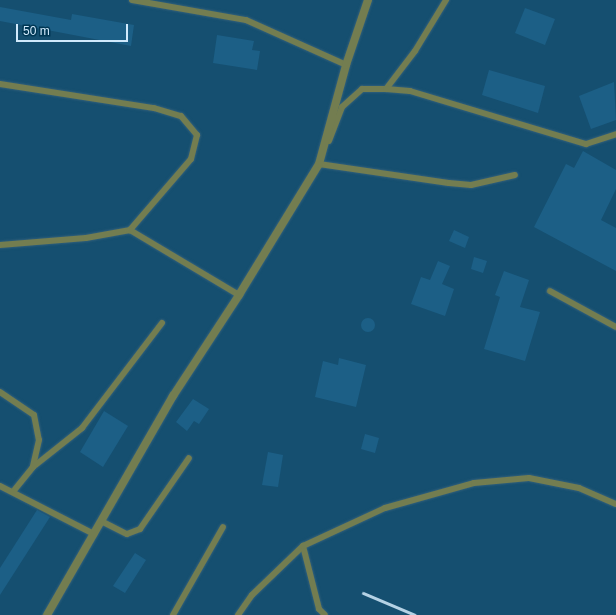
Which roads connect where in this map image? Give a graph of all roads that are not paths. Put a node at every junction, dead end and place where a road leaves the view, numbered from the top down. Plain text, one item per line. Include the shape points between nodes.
1 (132, 0) edge
2 (368, 0) edge
3 (446, 0) edge
4 (346, 65) junction
5 (0, 84) edge
6 (386, 89) junction
7 (616, 134) edge
8 (319, 164) junction
9 (515, 175) dead end
10 (130, 230) junction
11 (0, 245) edge
12 (550, 291) dead end
13 (239, 295) junction
14 (162, 323) dead end
15 (616, 327) edge
16 (0, 392) edge
17 (189, 458) dead end
18 (33, 467) junction
19 (0, 486) edge
20 (13, 492) junction
21 (616, 504) edge
22 (101, 521) junction
23 (223, 527) dead end
24 (94, 534) junction
25 (303, 546) junction
26 (47, 615) edge
27 (173, 615) edge
28 (238, 615) edge
29 (325, 615) edge

1 - 4 lane via 246,20
2 - 4 street
3 - 6 lane via 415,51
4 - 8 street
5 - 10 lane via 154,108 181,116 196,135 191,159
6 - 7 lane via 410,92 586,144
6 - 8 lane via 362,89 342,107
8 - 9 lane via 471,185
8 - 13 street
10 - 11 lane via 86,238
10 - 13 lane
12 - 15 lane
13 - 22 street via 173,396
14 - 18 lane via 82,428
16 - 18 lane via 34,415 40,440
17 - 22 lane via 140,529 127,534
18 - 20 lane
19 - 20 lane
20 - 24 lane
21 - 25 lane via 579,488 529,478 474,484 385,508
22 - 24 street
23 - 27 lane
24 - 26 street
25 - 28 lane via 252,595
25 - 29 lane via 319,610

